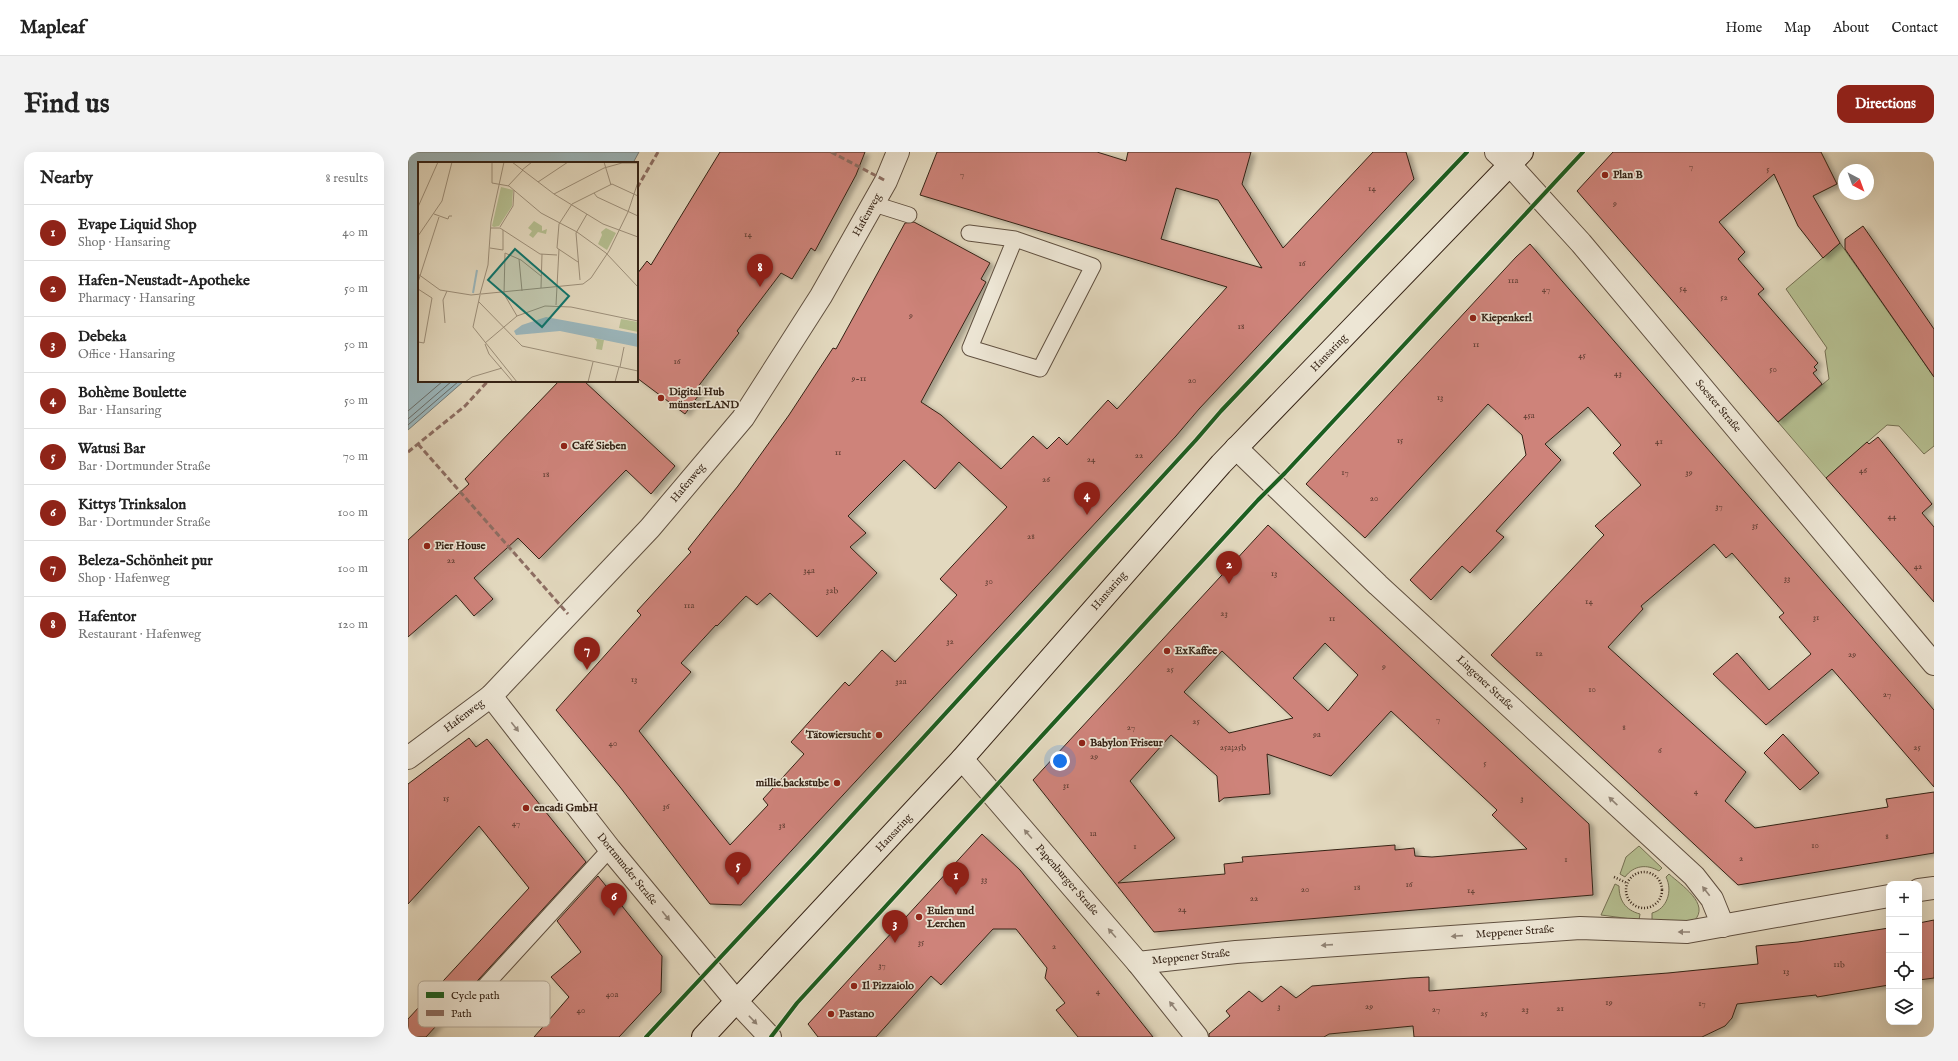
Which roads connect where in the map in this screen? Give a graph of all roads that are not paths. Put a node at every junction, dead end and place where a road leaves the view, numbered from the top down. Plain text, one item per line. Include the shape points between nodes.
1 (898, 152) edge
2 (1509, 156) edge
3 (874, 204) junction
4 (909, 215) dead end
5 (969, 233) dead end
6 (1015, 239) junction
7 (1236, 448) junction
8 (1934, 664) edge
9 (491, 696) junction
10 (408, 758) edge
11 (962, 759) junction
12 (610, 848) junction
13 (1934, 888) edge
14 (1922, 890) edge
15 (1886, 897) edge
16 (1723, 926) junction
17 (1138, 963) junction
18 (489, 981) edge
19 (737, 1002) junction
20 (703, 1037) edge
21 (770, 1037) edge
22 (1197, 1037) edge

1 - 3 street, Hafenweg
2 - 7 street, Hansaring
2 - 8 street, Soester Straße
3 - 4 lane
3 - 9 street, Hafenweg via 821,296 743,418 650,528
5 - 6 lane
6 - 6 lane via 1093,266 1040,369 970,348
7 - 11 street, Hansaring
16 -> 7 street, Lingener Straße via 1712,899 1694,876 1372,580
9 - 10 street, Hafenweg
9 -> 12 street, Dortmunder Straße
17 -> 11 street, Papenburger Straße
11 - 19 street, Hansaring
12 - 18 lane
12 -> 19 street, Dortmunder Straße
13 - 14 street
15 - 16 street, Meppener Straße
16 -> 17 street, Meppener Straße via 1687,932 1580,928 1236,952
22 -> 17 street, Papenburger Straße
19 - 20 street, Hansaring
19 -> 21 street, Dortmunder Straße

